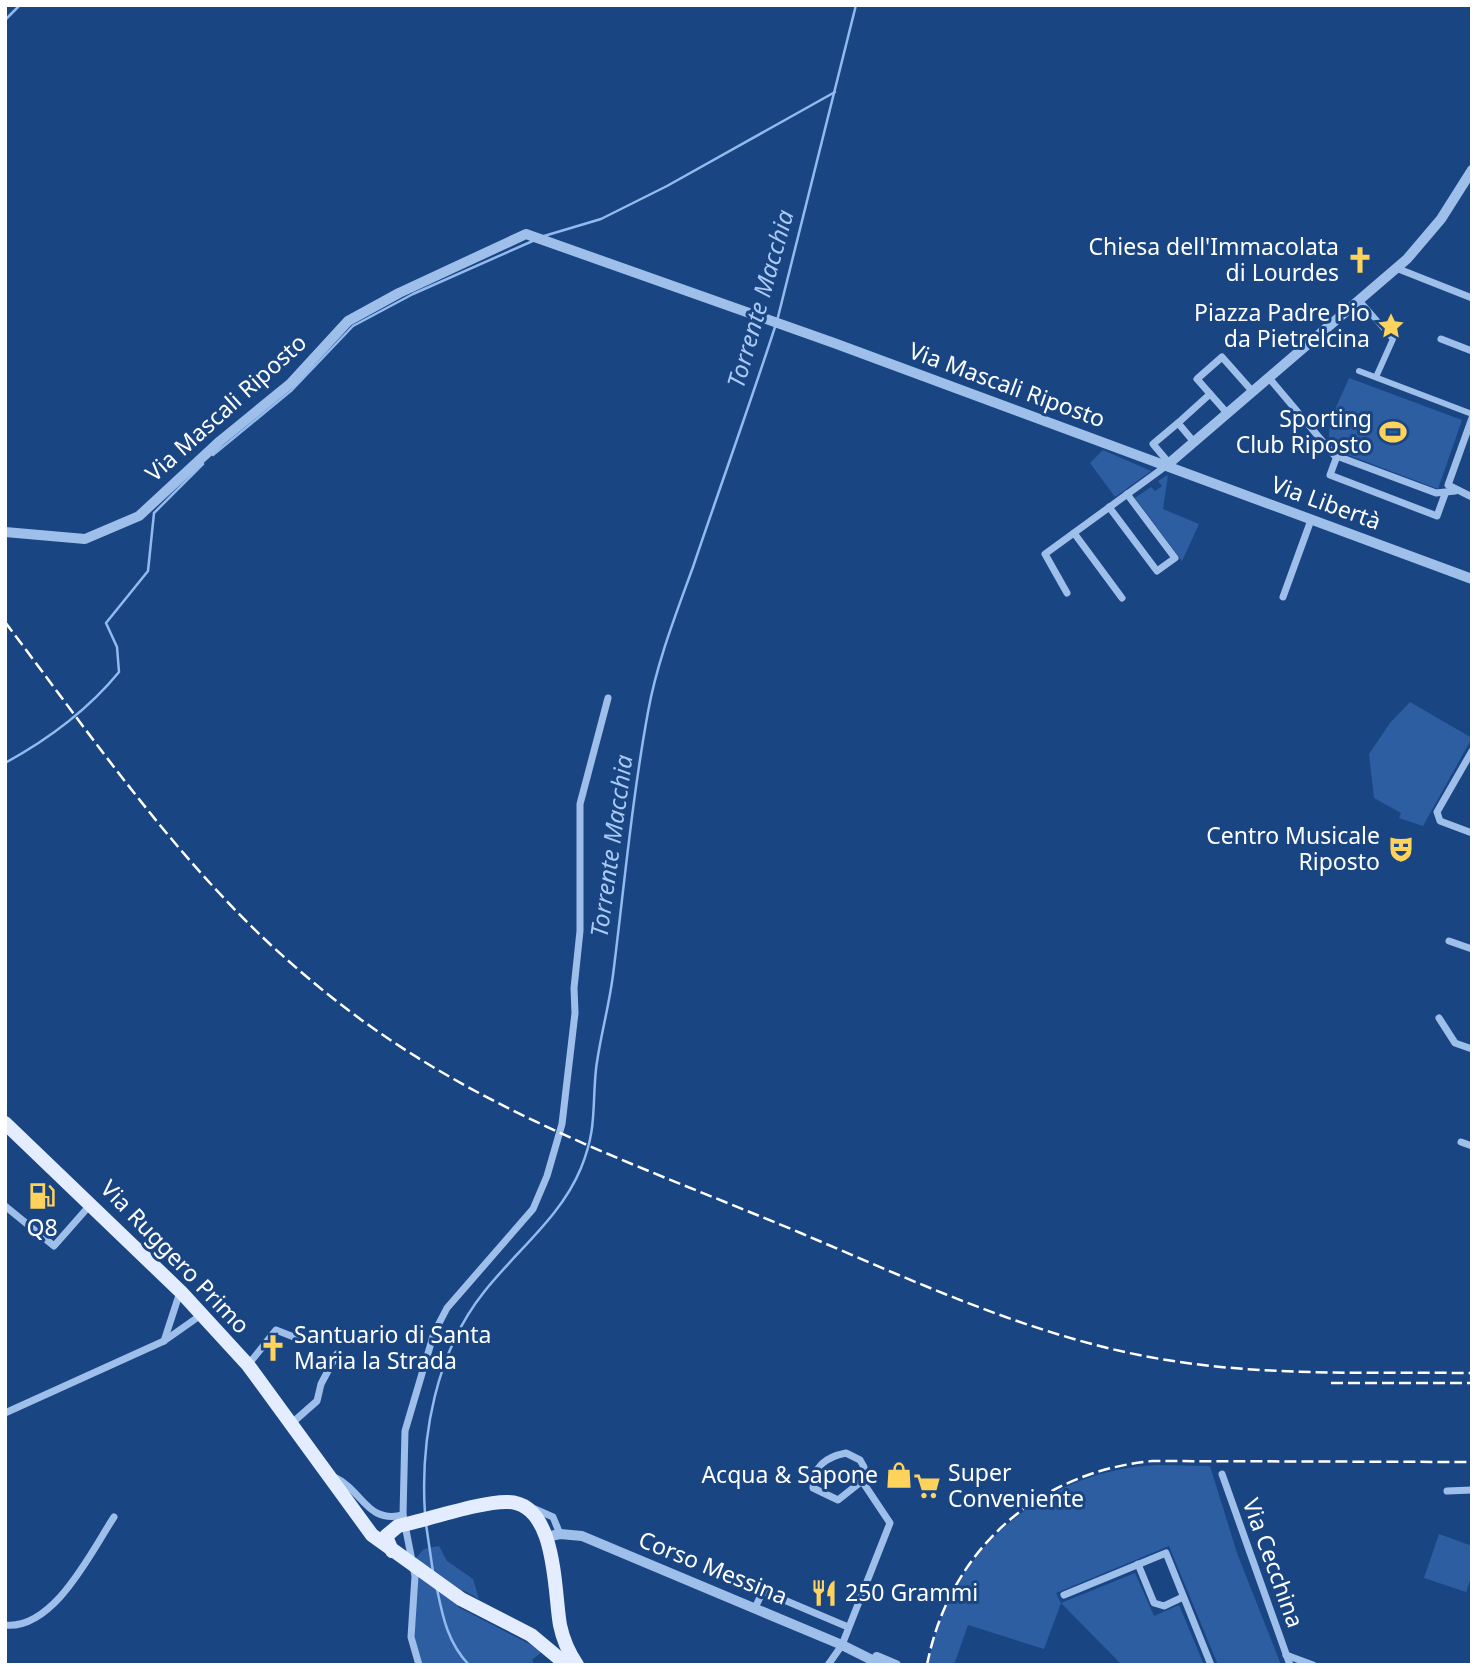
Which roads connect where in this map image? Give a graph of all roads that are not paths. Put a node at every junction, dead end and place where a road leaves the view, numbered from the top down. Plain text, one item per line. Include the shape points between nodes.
1 (1472, 170) edge
2 (1396, 268) junction
3 (1472, 298) edge
4 (1359, 300) junction
5 (1441, 339) dead end
6 (1472, 351) edge
7 (1359, 371) dead end
8 (1376, 377) junction
9 (1269, 378) junction
10 (1253, 392) junction
11 (1210, 394) junction
12 (1227, 414) junction
13 (1472, 416) edge
14 (1178, 423) junction
15 (1194, 442) junction
16 (1337, 456) junction
17 (1167, 465) junction
18 (1455, 491) junction
19 (1127, 494) junction
20 (1445, 494) junction
21 (1472, 497) edge
22 (1109, 507) junction
23 (1311, 520) junction
24 (5, 532) edge
25 (1074, 533) junction
26 (1470, 575) edge
27 (1067, 593) dead end
28 (1283, 597) dead end
29 (1122, 598) dead end
30 (608, 698) dead end
31 (1472, 751) edge
32 (1472, 833) edge
33 (1449, 941) dead end
34 (1472, 949) edge
35 (1439, 1018) dead end
36 (1472, 1049) edge
37 (5, 1123) edge
38 (1461, 1142) dead end
39 (1472, 1146) edge
40 (91, 1204) junction
41 (5, 1206) edge
42 (181, 1292) junction
43 (202, 1314) junction
44 (299, 1339) dead end
45 (164, 1341) junction
46 (337, 1353) dead end
47 (248, 1365) junction
48 (5, 1413) edge
49 (292, 1423) junction
50 (1222, 1474) dead end
51 (330, 1475) junction
52 (862, 1481) junction
53 (1472, 1490) edge
54 (1447, 1491) dead end
55 (351, 1503) junction
56 (114, 1517) dead end
57 (401, 1520) junction
58 (553, 1536) junction
59 (397, 1556) junction
60 (1138, 1564) junction
61 (1064, 1595) dead end
62 (1184, 1597) junction
63 (755, 1608) junction
64 (5, 1625) edge
65 (848, 1627) junction
66 (531, 1635) junction
67 (564, 1637) junction
68 (845, 1646) junction
69 (1286, 1655) junction
70 (419, 1665) edge
71 (567, 1665) edge
72 (577, 1665) edge
73 (828, 1665) edge
74 (882, 1665) edge
75 (896, 1665) edge
76 (1211, 1665) edge
77 (1290, 1665) edge
78 (1313, 1665) edge

1 - 2 street via 1441,219
2 - 3 street
2 - 4 street
4 - 8 street via 1393,340
4 - 9 street
5 - 6 street
7 - 8 street
8 - 13 street
9 - 10 street
9 - 16 street
10 - 11 street via 1222,357 1197,379
10 - 12 street
11 - 12 street
11 - 14 street
12 - 15 street
13 - 18 street via 1449,480
14 - 15 street
14 - 17 street via 1153,444
15 - 17 street
16 - 20 street
16 - 20 street via 1330,475 1437,516
17 - 19 street
17 - 23 street, Via Libertà
17 - 24 street, Via Mascali Riposto via 537,237 517,236 348,321 290,383 139,516 85,539
18 - 20 street
18 - 21 street
19 - 22 street
19 - 22 street via 1175,558 1157,571
22 - 25 street
23 - 26 street, Via Libertà
23 - 28 street
25 - 27 street via 1045,554
25 - 29 street
30 - 57 street via 579,804 580,931 562,1124 533,1209 454,1298 435,1334 405,1431
31 - 32 street via 1437,812 1440,821
33 - 34 street
35 - 36 street via 1455,1043
37 - 40 main road, Via Ruggero Primo
38 - 39 street
40 - 41 street via 54,1246
40 - 42 main road, Via Ruggero Primo
42 - 43 main road, Via Ruggero Primo
42 - 45 street
43 - 45 street
43 - 47 main road, Via Ruggero Primo
44 - 47 street via 276,1330
45 - 48 street
46 - 49 street via 317,1401
47 - 49 main road, Via Ruggero Primo
49 - 51 main road, Via Ruggero Primo
50 - 69 street, Via Cecchina
51 - 55 main road, Via Ruggero Primo
51 - 57 street via 345,1482 380,1516
52 - 52 street via 864,1467 846,1453 820,1463 813,1488 838,1500
52 - 65 street via 890,1523
53 - 54 street
55 - 57 main road via 374,1522
55 - 59 main road via 372,1535
56 - 64 street via 58,1602 18,1624
57 - 58 main road via 455,1514 498,1502 524,1505
57 - 59 main road via 386,1536
57 - 70 street via 415,1576 411,1637
58 - 63 street, Corso Messina via 582,1536
58 - 67 main road
59 - 66 main road via 461,1599
60 - 61 street
60 - 62 street via 1154,1603 1164,1606
60 - 62 street via 1166,1553
62 - 76 street
63 - 65 street via 762,1591
63 - 68 street, Corso Messina
65 - 68 street
66 - 67 main road via 556,1646
66 - 71 main road
67 - 72 main road
68 - 73 street
68 - 74 street, Corso Messina
68 - 75 street, Corso Messina
69 - 77 street, Via Cecchina
69 - 78 street

